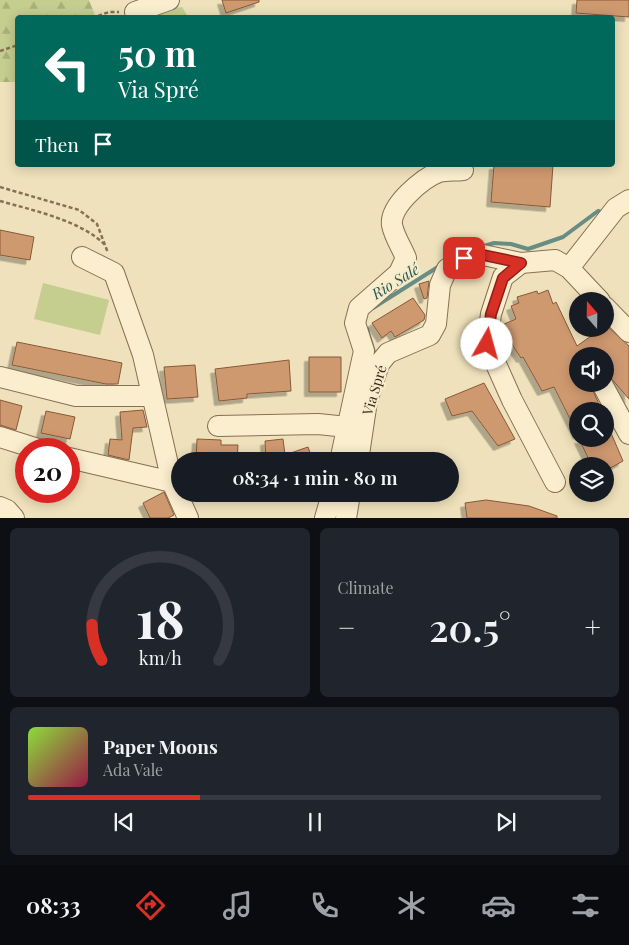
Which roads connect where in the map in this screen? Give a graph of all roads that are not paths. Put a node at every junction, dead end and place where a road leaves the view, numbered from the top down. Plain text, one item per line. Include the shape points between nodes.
1 (169, 0) edge
2 (135, 12) road end
3 (463, 170) dead end
4 (617, 210) edge
5 (82, 257) dead end
6 (521, 263) junction
7 (569, 268) junction
8 (592, 292) edge
9 (614, 316) edge
10 (629, 332) edge
11 (0, 377) edge
12 (606, 392) edge
13 (151, 396) junction
14 (218, 426) dead end
15 (347, 426) junction
16 (629, 434) edge
17 (0, 437) edge
18 (15, 442) edge
19 (342, 452) edge
20 (360, 452) edge
21 (80, 461) edge
22 (171, 477) edge
23 (171, 482) edge
24 (555, 482) dead end
25 (181, 502) edge
26 (330, 502) edge
27 (0, 508) edge
28 (14, 518) edge
29 (188, 518) edge
30 (325, 518) edge

1 - 2 street
3 - 15 street via 435,175 408,193 394,212 392,224 406,258 399,273 359,308 355,323 364,351
4 - 7 street
5 - 13 street via 114,273 143,355
6 - 7 street, Via Spré via 555,260
6 - 20 street, Via Spré via 483,255 464,258 446,269 440,285 436,324 430,335 388,353 379,364 368,401
6 - 24 street via 503,278 491,314 487,344
7 - 8 street, Via Spré
9 - 10 street
11 - 13 street via 76,396
12 - 16 street
13 - 22 street
14 - 15 street
15 - 19 street
17 - 18 street
21 - 23 street
25 - 29 street
26 - 30 street
27 - 28 street

